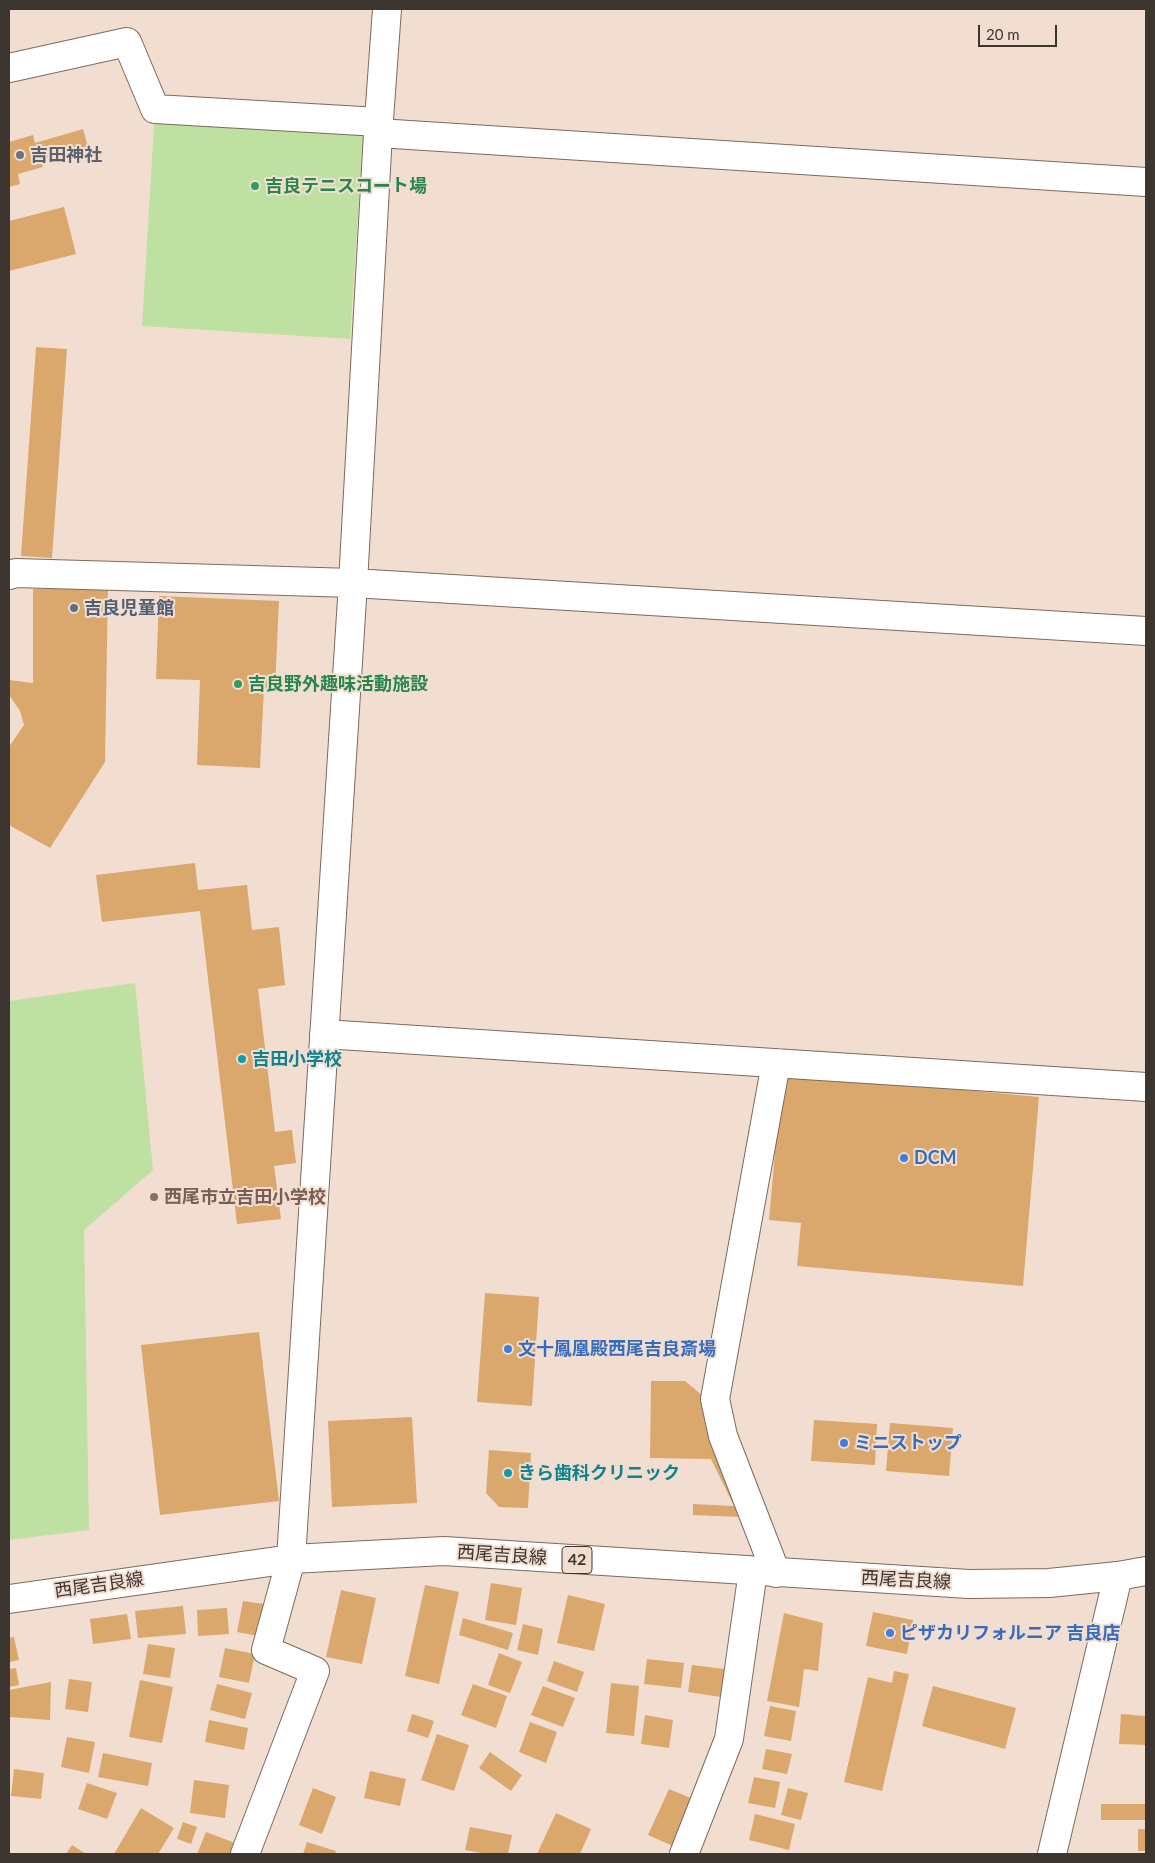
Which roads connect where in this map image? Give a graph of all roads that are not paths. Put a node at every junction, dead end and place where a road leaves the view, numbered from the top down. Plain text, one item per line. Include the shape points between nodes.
1 (387, 9) edge
2 (9, 68) edge
3 (378, 128) junction
4 (1146, 182) edge
5 (9, 574) edge
6 (353, 583) junction
7 (1146, 631) edge
8 (324, 1034) junction
9 (776, 1063) junction
10 (1146, 1087) edge
11 (291, 1559) junction
12 (1146, 1571) edge
13 (765, 1572) junction
14 (1118, 1576) junction
15 (9, 1598) edge
16 (245, 1854) edge
17 (684, 1854) edge
18 (1052, 1854) edge

1 - 3 street
2 - 3 street via 127,42 155,108
3 - 4 street
3 - 6 street
5 - 6 street
6 - 7 street
6 - 8 street
8 - 9 street
8 - 11 street
9 - 10 street
9 - 13 street via 716,1399 723,1436
11 - 13 street, 西尾吉良線 / 42 via 444,1551
11 - 15 street, 西尾吉良線 / 42
11 - 16 street via 266,1650 315,1671
12 - 14 street, 西尾吉良線 / 42
13 - 14 street, 西尾吉良線 / 42 via 969,1584 1049,1583
13 - 17 street via 730,1739
14 - 18 street

